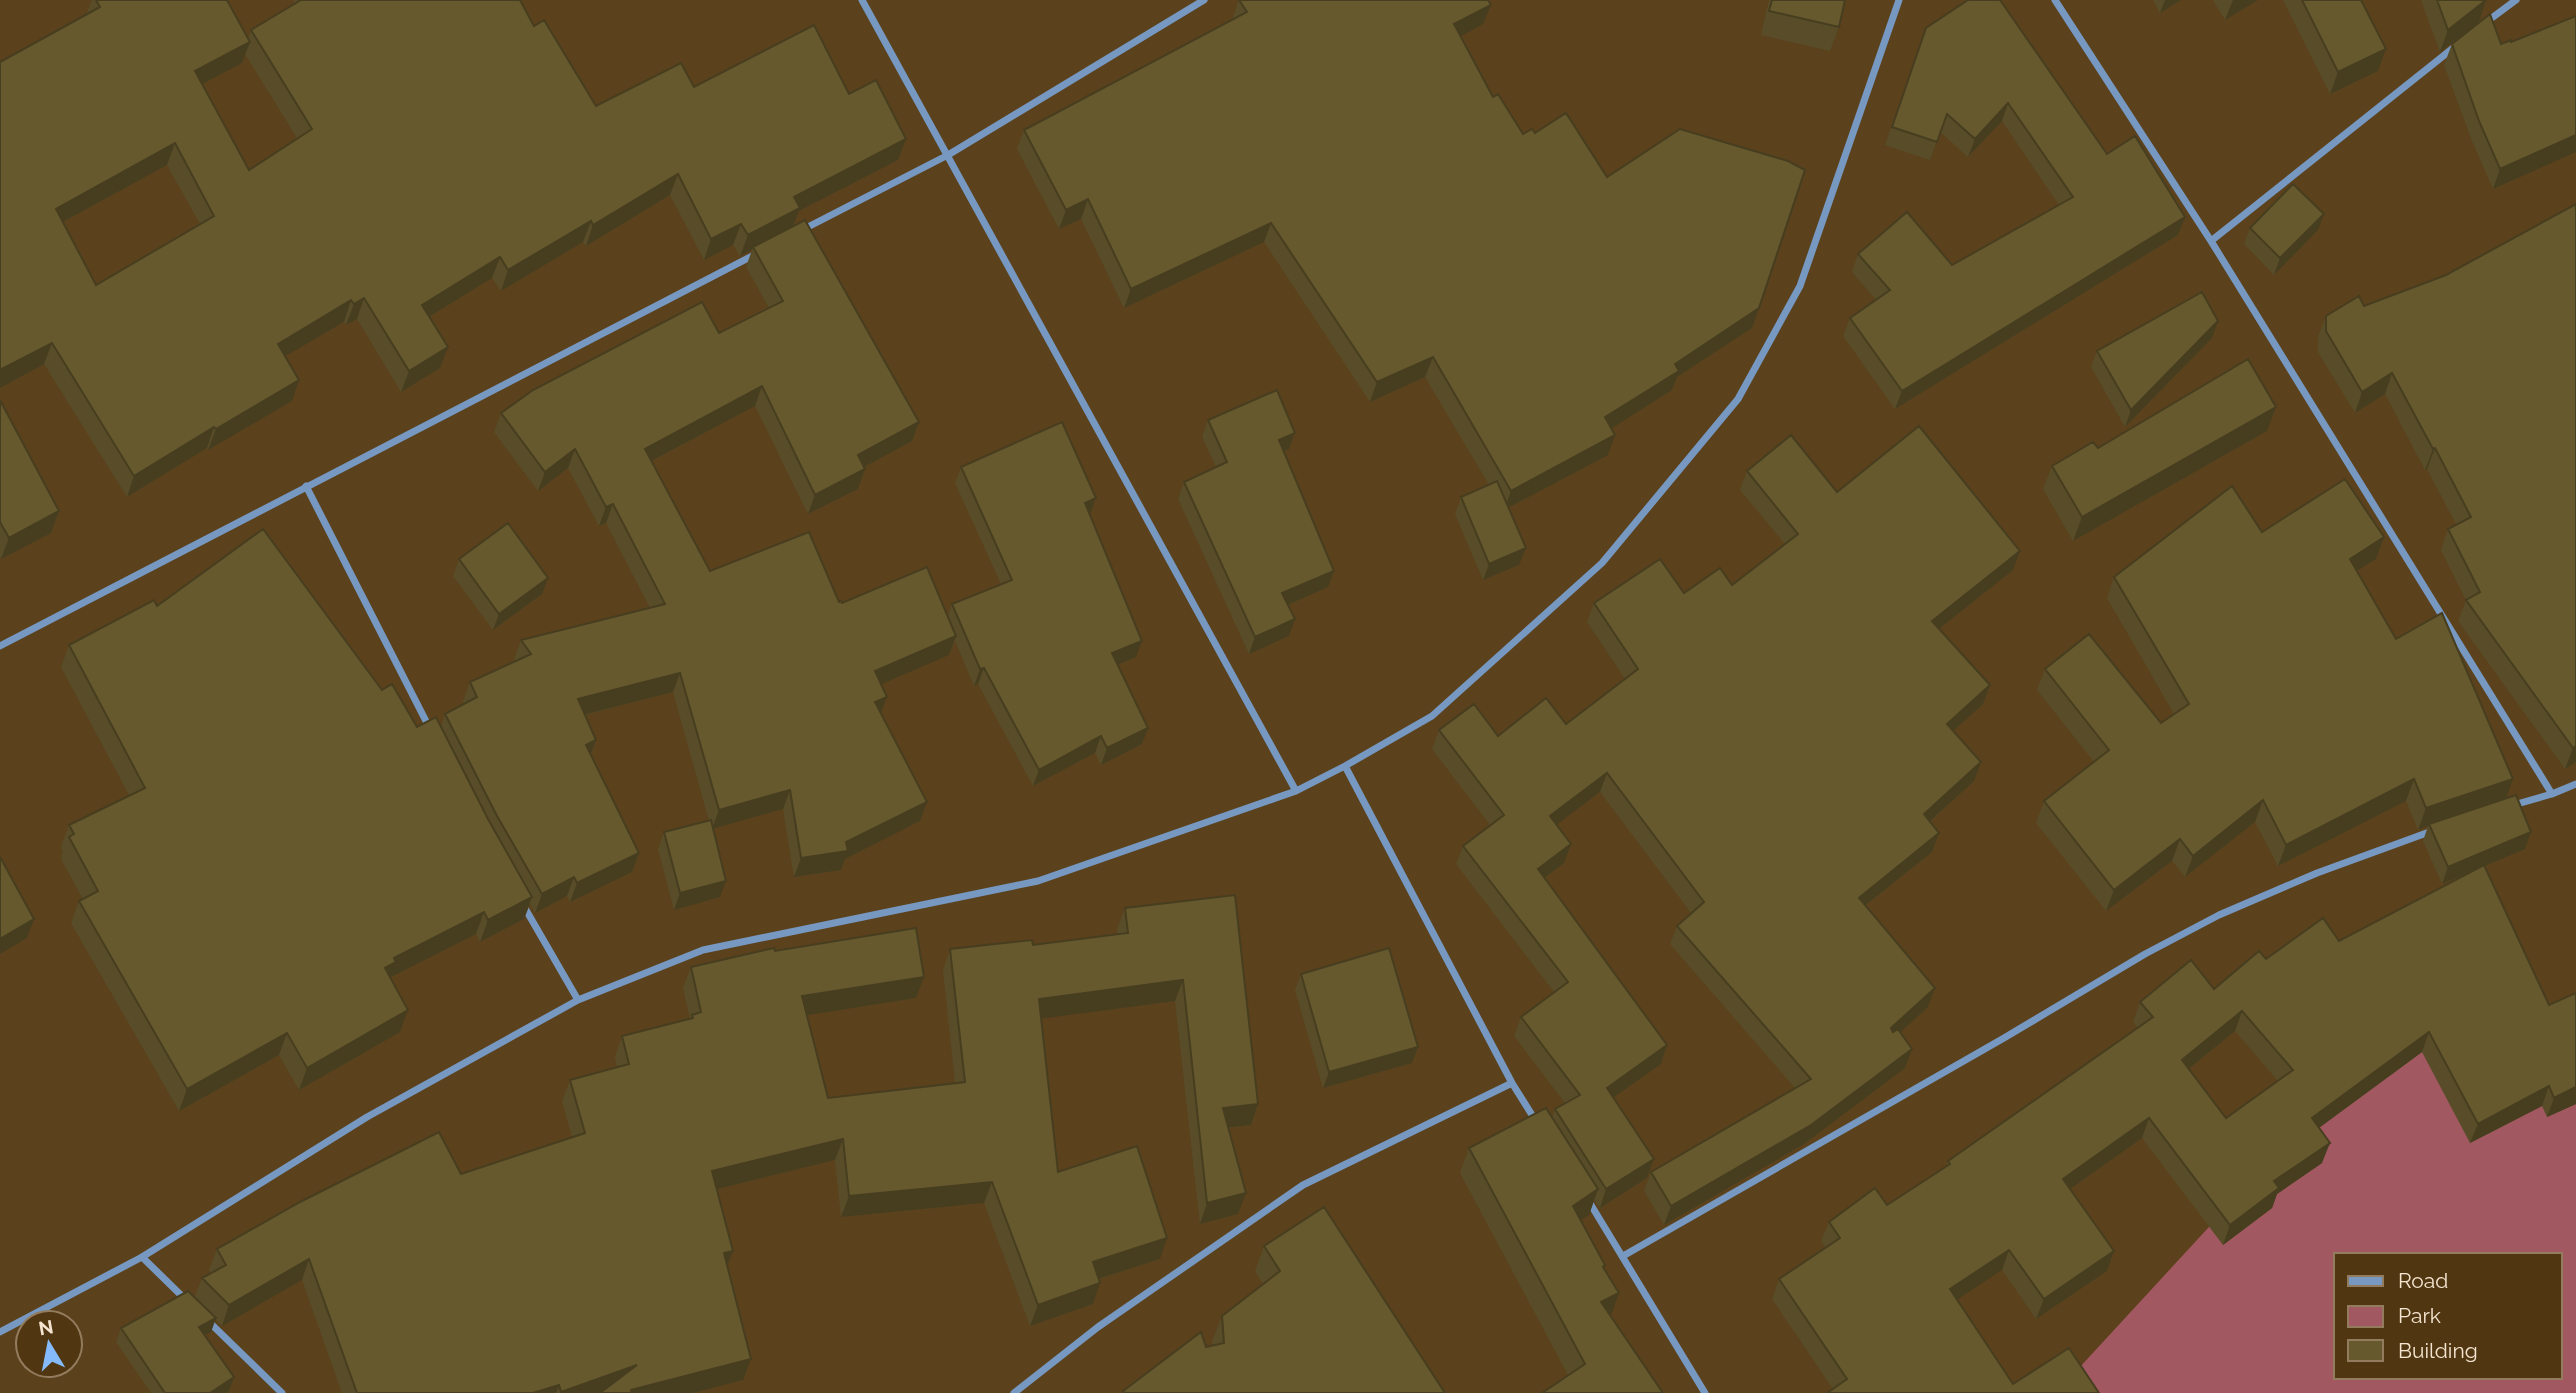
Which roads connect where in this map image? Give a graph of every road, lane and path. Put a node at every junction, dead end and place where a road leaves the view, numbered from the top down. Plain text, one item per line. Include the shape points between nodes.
1 (862, 0) edge
2 (1204, 0) edge
3 (1899, 0) edge
4 (2055, 0) edge
5 (2516, 0) edge
6 (2479, 28) edge
7 (2469, 35) edge
8 (948, 155) junction
9 (800, 231) edge
10 (2211, 241) junction
11 (763, 250) edge
12 (306, 486) junction
13 (0, 646) edge
14 (431, 732) edge
15 (1345, 766) junction
16 (2576, 784) edge
17 (1296, 790) junction
18 (2552, 794) junction
19 (2501, 808) edge
20 (2439, 828) edge
21 (518, 895) edge
22 (578, 1000) junction
23 (1512, 1083) junction
24 (1542, 1129) edge
25 (1586, 1198) edge
26 (1623, 1256) junction
27 (142, 1257) junction
28 (192, 1306) edge
29 (202, 1315) edge
30 (0, 1332) edge
31 (282, 1393) edge
32 (1014, 1393) edge
33 (1704, 1393) edge

1 - 8 street
2 - 8 street
3 - 15 street via 1800,286 1738,399 1602,563 1432,716
4 - 10 street
5 - 6 street
7 - 10 street
8 - 9 street
8 - 17 street
10 - 18 street
11 - 12 street
12 - 13 street
12 - 14 street
15 - 17 street
15 - 23 street
16 - 18 street
17 - 22 street via 1038,881 703,950
18 - 19 street
20 - 26 street via 2305,878 2157,947
21 - 22 street
22 - 27 street via 367,1116
23 - 24 street
23 - 32 street via 1303,1185 1098,1327
25 - 26 street
26 - 33 street
27 - 28 street
27 - 30 street
29 - 31 street

